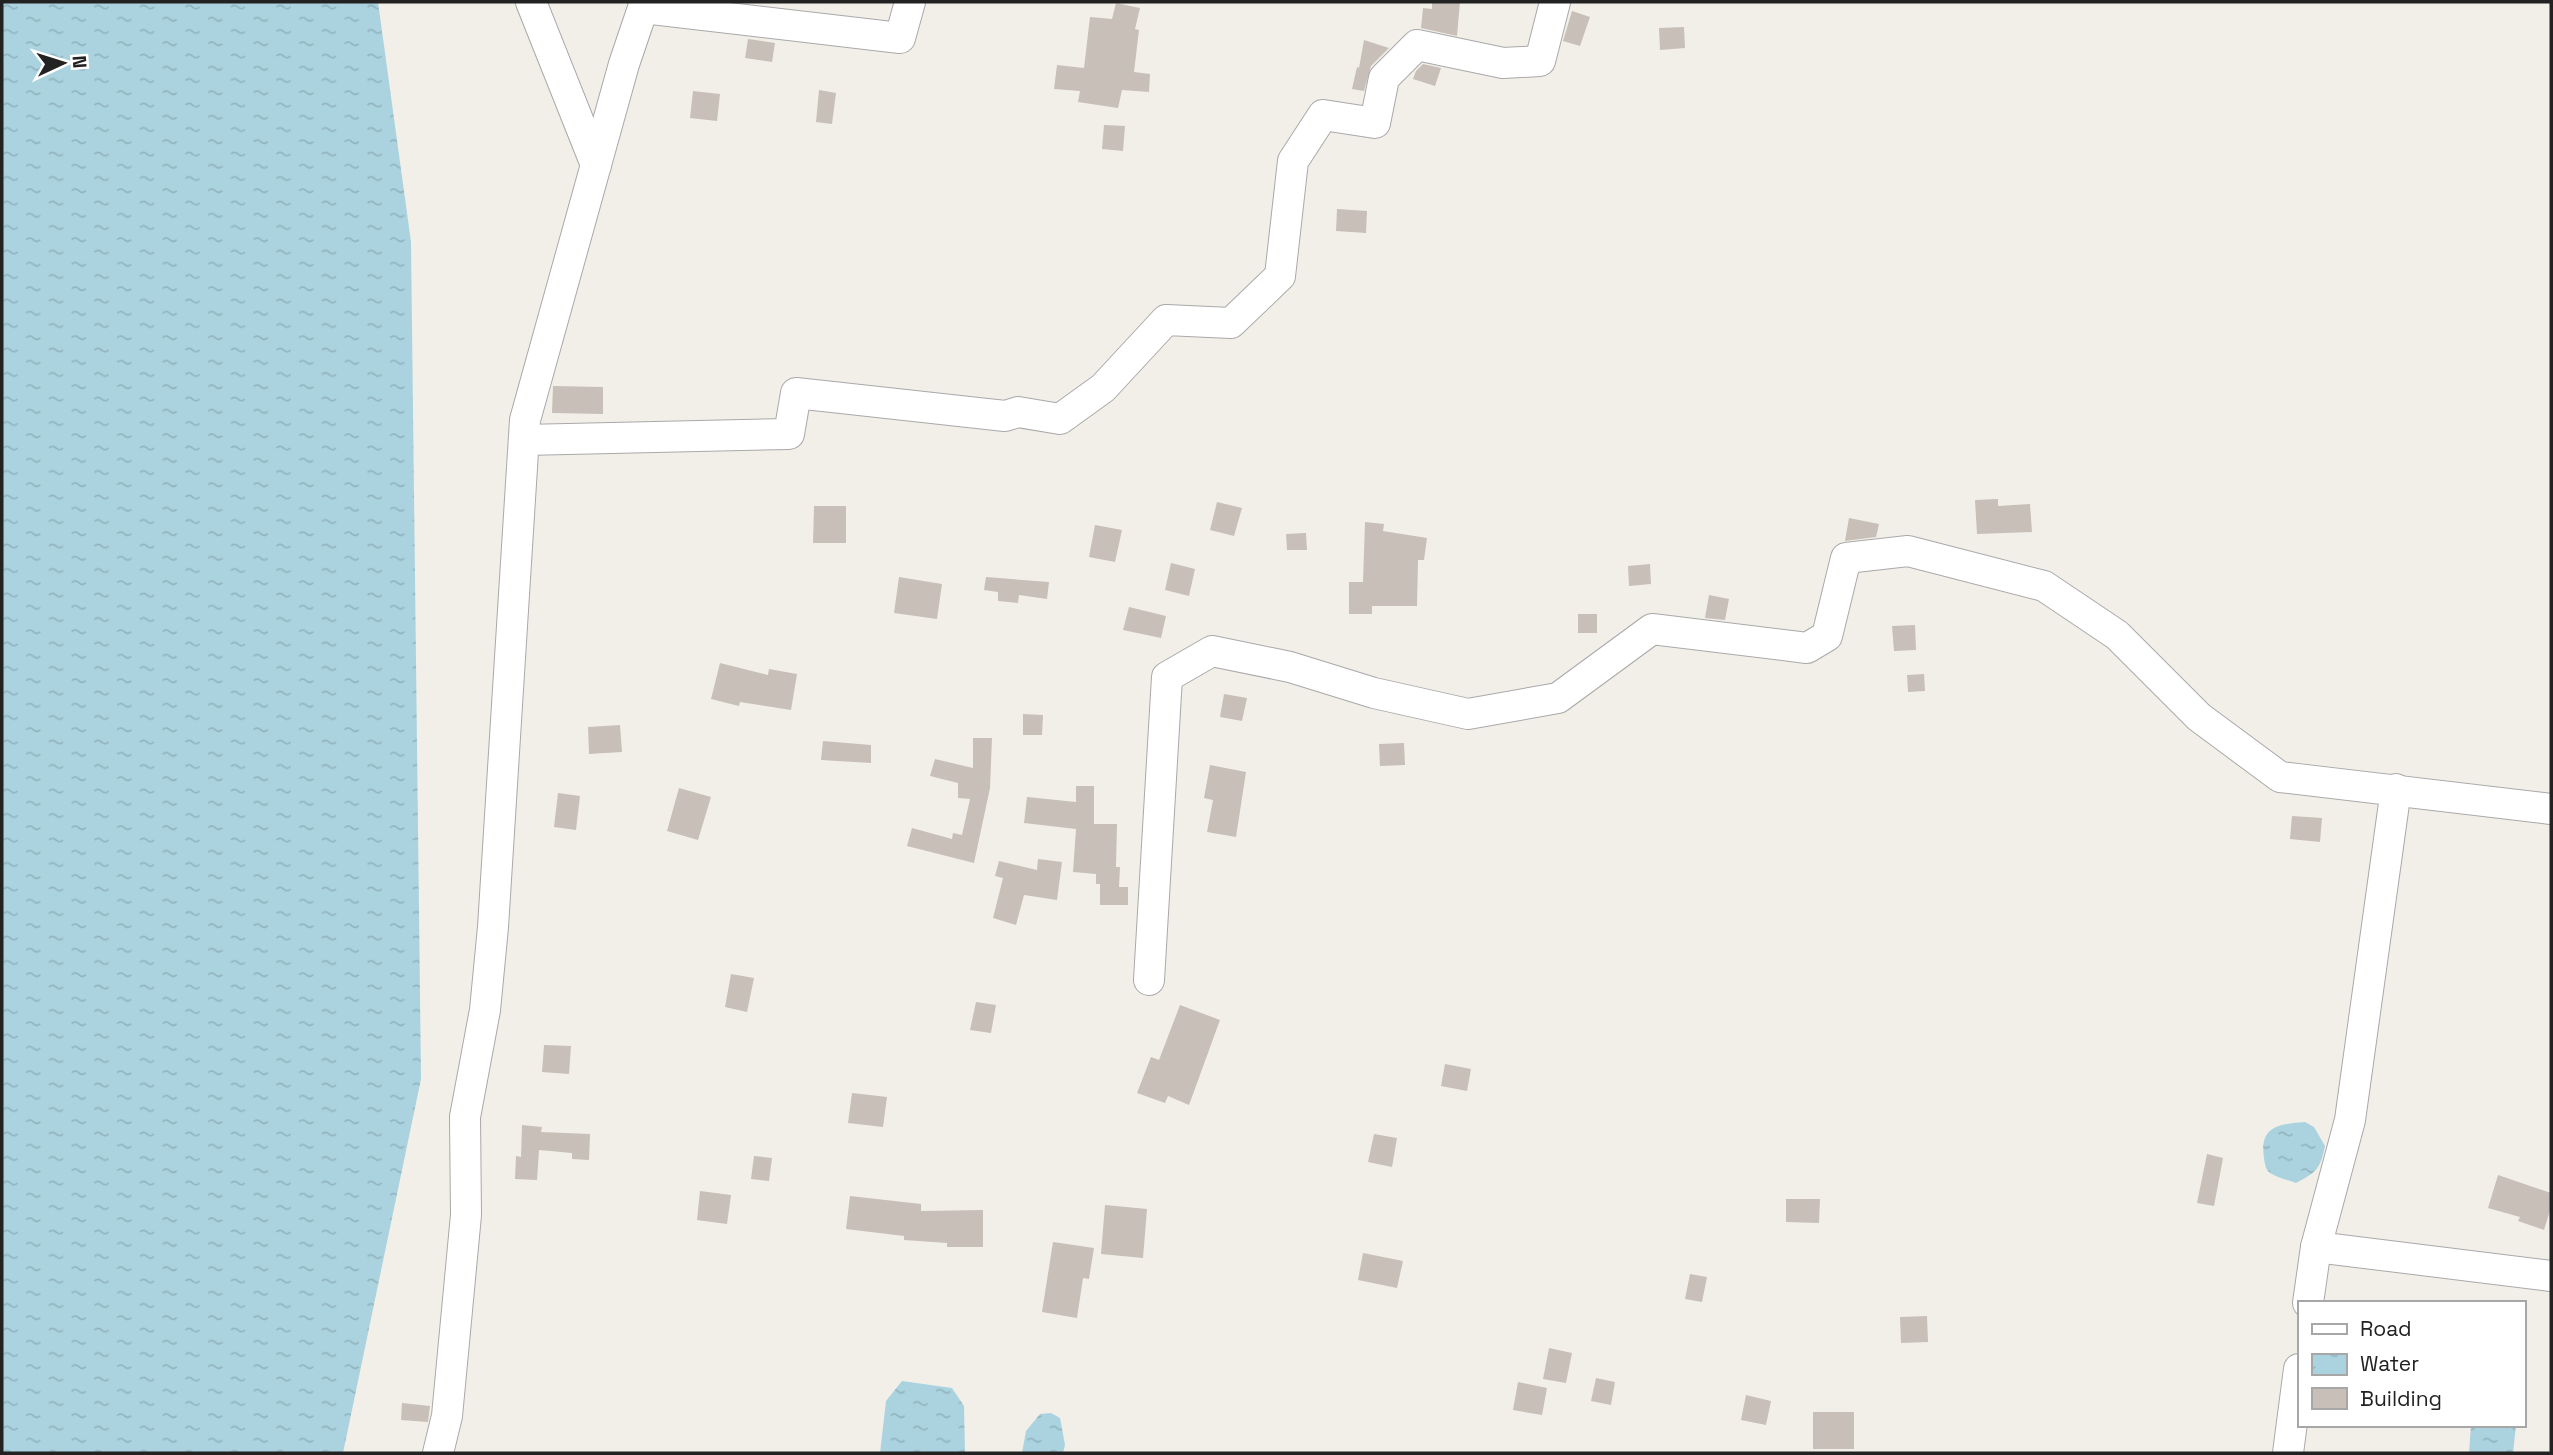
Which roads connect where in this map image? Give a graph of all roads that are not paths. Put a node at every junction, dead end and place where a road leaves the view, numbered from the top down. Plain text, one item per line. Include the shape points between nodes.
1 (531, 2) edge
2 (910, 2) edge
3 (1555, 2) edge
4 (596, 165) junction
5 (524, 440) junction
6 (2396, 789) junction
7 (2551, 809) edge
8 (1149, 980) dead end
9 (2316, 1247) junction
10 (2551, 1276) edge
11 (2308, 1301) edge
12 (2298, 1377) edge
13 (438, 1453) edge
14 (2288, 1453) edge

1 - 4 street
2 - 4 street via 900,38 643,8
3 - 5 street via 1540,61 1503,63 1417,45 1384,78 1375,123 1323,115 1293,160 1280,276 1231,323 1166,320 1103,388 1060,419 796,393 789,434
4 - 5 street via 525,420
5 - 13 street via 493,927 485,1010 465,1117 466,1214 447,1416
6 - 7 street
6 - 8 street via 2280,777 2199,717 2117,635 2044,586 1908,551 1846,558 1827,636 1807,648 1652,629 1558,698 1468,714 1212,651 1167,677
6 - 9 street via 2350,1120
9 - 10 street
9 - 11 street
12 - 14 street

